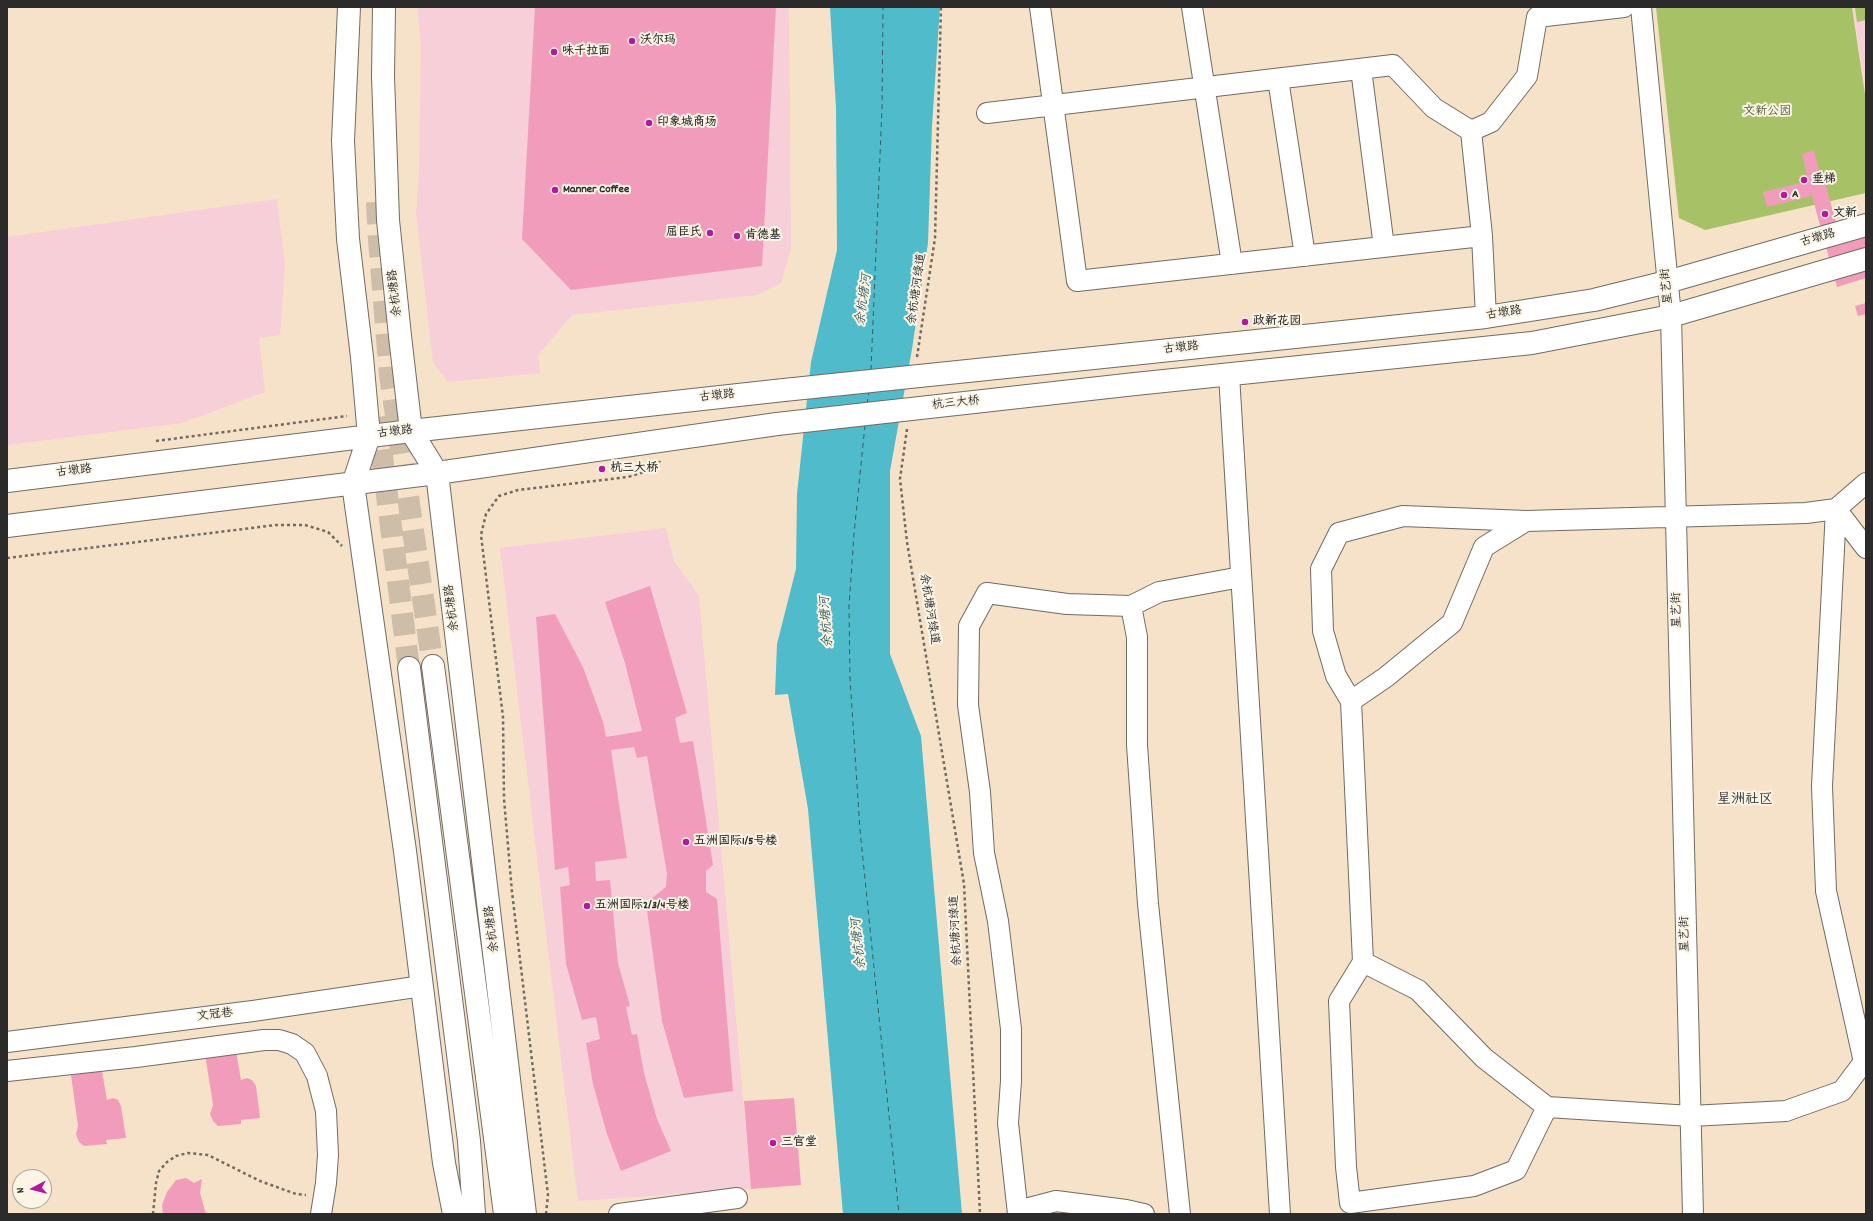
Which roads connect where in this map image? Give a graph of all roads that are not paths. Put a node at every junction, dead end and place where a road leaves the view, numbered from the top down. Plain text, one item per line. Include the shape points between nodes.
1 (349, 7) edge
2 (384, 7) edge
3 (1040, 7) edge
4 (1192, 7) edge
5 (1624, 7) edge
6 (1641, 7) edge
7 (1361, 69) junction
8 (1278, 79) junction
9 (1205, 87) junction
10 (1053, 105) junction
11 (987, 113) dead end
12 (1471, 131) junction
13 (1866, 225) edge
14 (1482, 236) junction
15 (1384, 247) junction
16 (1305, 256) junction
17 (1866, 259) edge
18 (1232, 264) junction
19 (1667, 282) junction
20 (1671, 316) junction
21 (1486, 317) junction
22 (1229, 375) junction
23 (411, 431) junction
24 (369, 436) junction
25 (437, 473) junction
26 (7, 481) edge
27 (1866, 483) edge
28 (353, 484) junction
29 (1836, 509) junction
30 (1676, 517) junction
31 (1526, 521) junction
32 (7, 526) edge
33 (1866, 548) edge
34 (1241, 577) junction
35 (1131, 606) junction
36 (433, 666) tunnel mouth
37 (410, 668) tunnel mouth
38 (1351, 701) junction
39 (1363, 962) junction
40 (422, 986) junction
41 (7, 1042) edge
42 (1865, 1060) edge
43 (7, 1071) edge
44 (1546, 1107) junction
45 (1691, 1116) junction
46 (737, 1198) dead end
47 (322, 1206) edge
48 (1018, 1212) edge
49 (454, 1214) edge
50 (474, 1214) edge
51 (505, 1214) edge
52 (525, 1214) edge
53 (619, 1214) edge
54 (1144, 1214) edge
55 (1180, 1214) edge
56 (1277, 1214) edge
57 (1693, 1214) edge

1 - 24 main road via 344,149 348,239
2 - 23 main road, 余杭塘路 via 388,220
3 - 10 street
4 - 9 street
5 - 12 street via 1538,17 1527,76 1491,122
6 - 19 street, 星艺街
7 - 8 street
7 - 12 street via 1393,65 1434,108
7 - 15 street
8 - 9 street
8 - 16 street
9 - 10 street
9 - 18 street
10 - 11 street
10 - 18 street via 1077,282
12 - 14 street
13 - 19 main road, 古墩路
14 - 15 street
14 - 21 street
15 - 16 street
16 - 18 street
17 - 20 main road
19 - 20 street, 星艺街
19 - 21 main road, 古墩路 via 1594,300
20 - 22 main road via 1532,343
20 - 30 street, 星艺街
21 - 23 main road, 古墩路, bridge
22 - 25 main road, 杭三大桥, bridge via 777,424
22 - 34 street
23 - 24 main road, 古墩路
23 - 25 main road, 余杭塘路
24 - 26 main road, 古墩路
24 - 28 main road
25 - 28 main road
25 - 52 main road, 余杭塘路
27 - 29 street
28 - 32 main road
28 - 40 main road
29 - 30 street via 1806,513
29 - 33 street
29 - 42 street via 1822,786 1826,891
30 - 31 street
30 - 45 street, 星艺街
31 - 38 street via 1484,548 1452,623 1386,677
31 - 38 street via 1403,516 1340,533 1321,569 1323,631 1336,676
34 - 35 street via 1159,592
34 - 56 street
35 - 48 street via 1067,604 987,593 969,626 968,705 980,792 984,853 998,920 1011,1029 1008,1123
35 - 55 street via 1137,636 1137,745 1148,904
36 - 51 main road, 余杭塘路
37 - 50 main road via 469,1141
38 - 39 street
39 - 44 street via 1418,990 1484,1058
39 - 44 street via 1339,1001 1346,1167 1350,1203 1474,1186 1516,1170
40 - 41 street, 文冠巷 via 253,1011
40 - 49 main road via 444,1163
42 - 45 street via 1842,1091 1786,1111
43 - 47 street via 264,1040 279,1040 292,1044 305,1053 317,1076 326,1110 328,1155
44 - 45 street
45 - 57 street, 星艺街
46 - 53 street
48 - 54 street via 1056,1201

